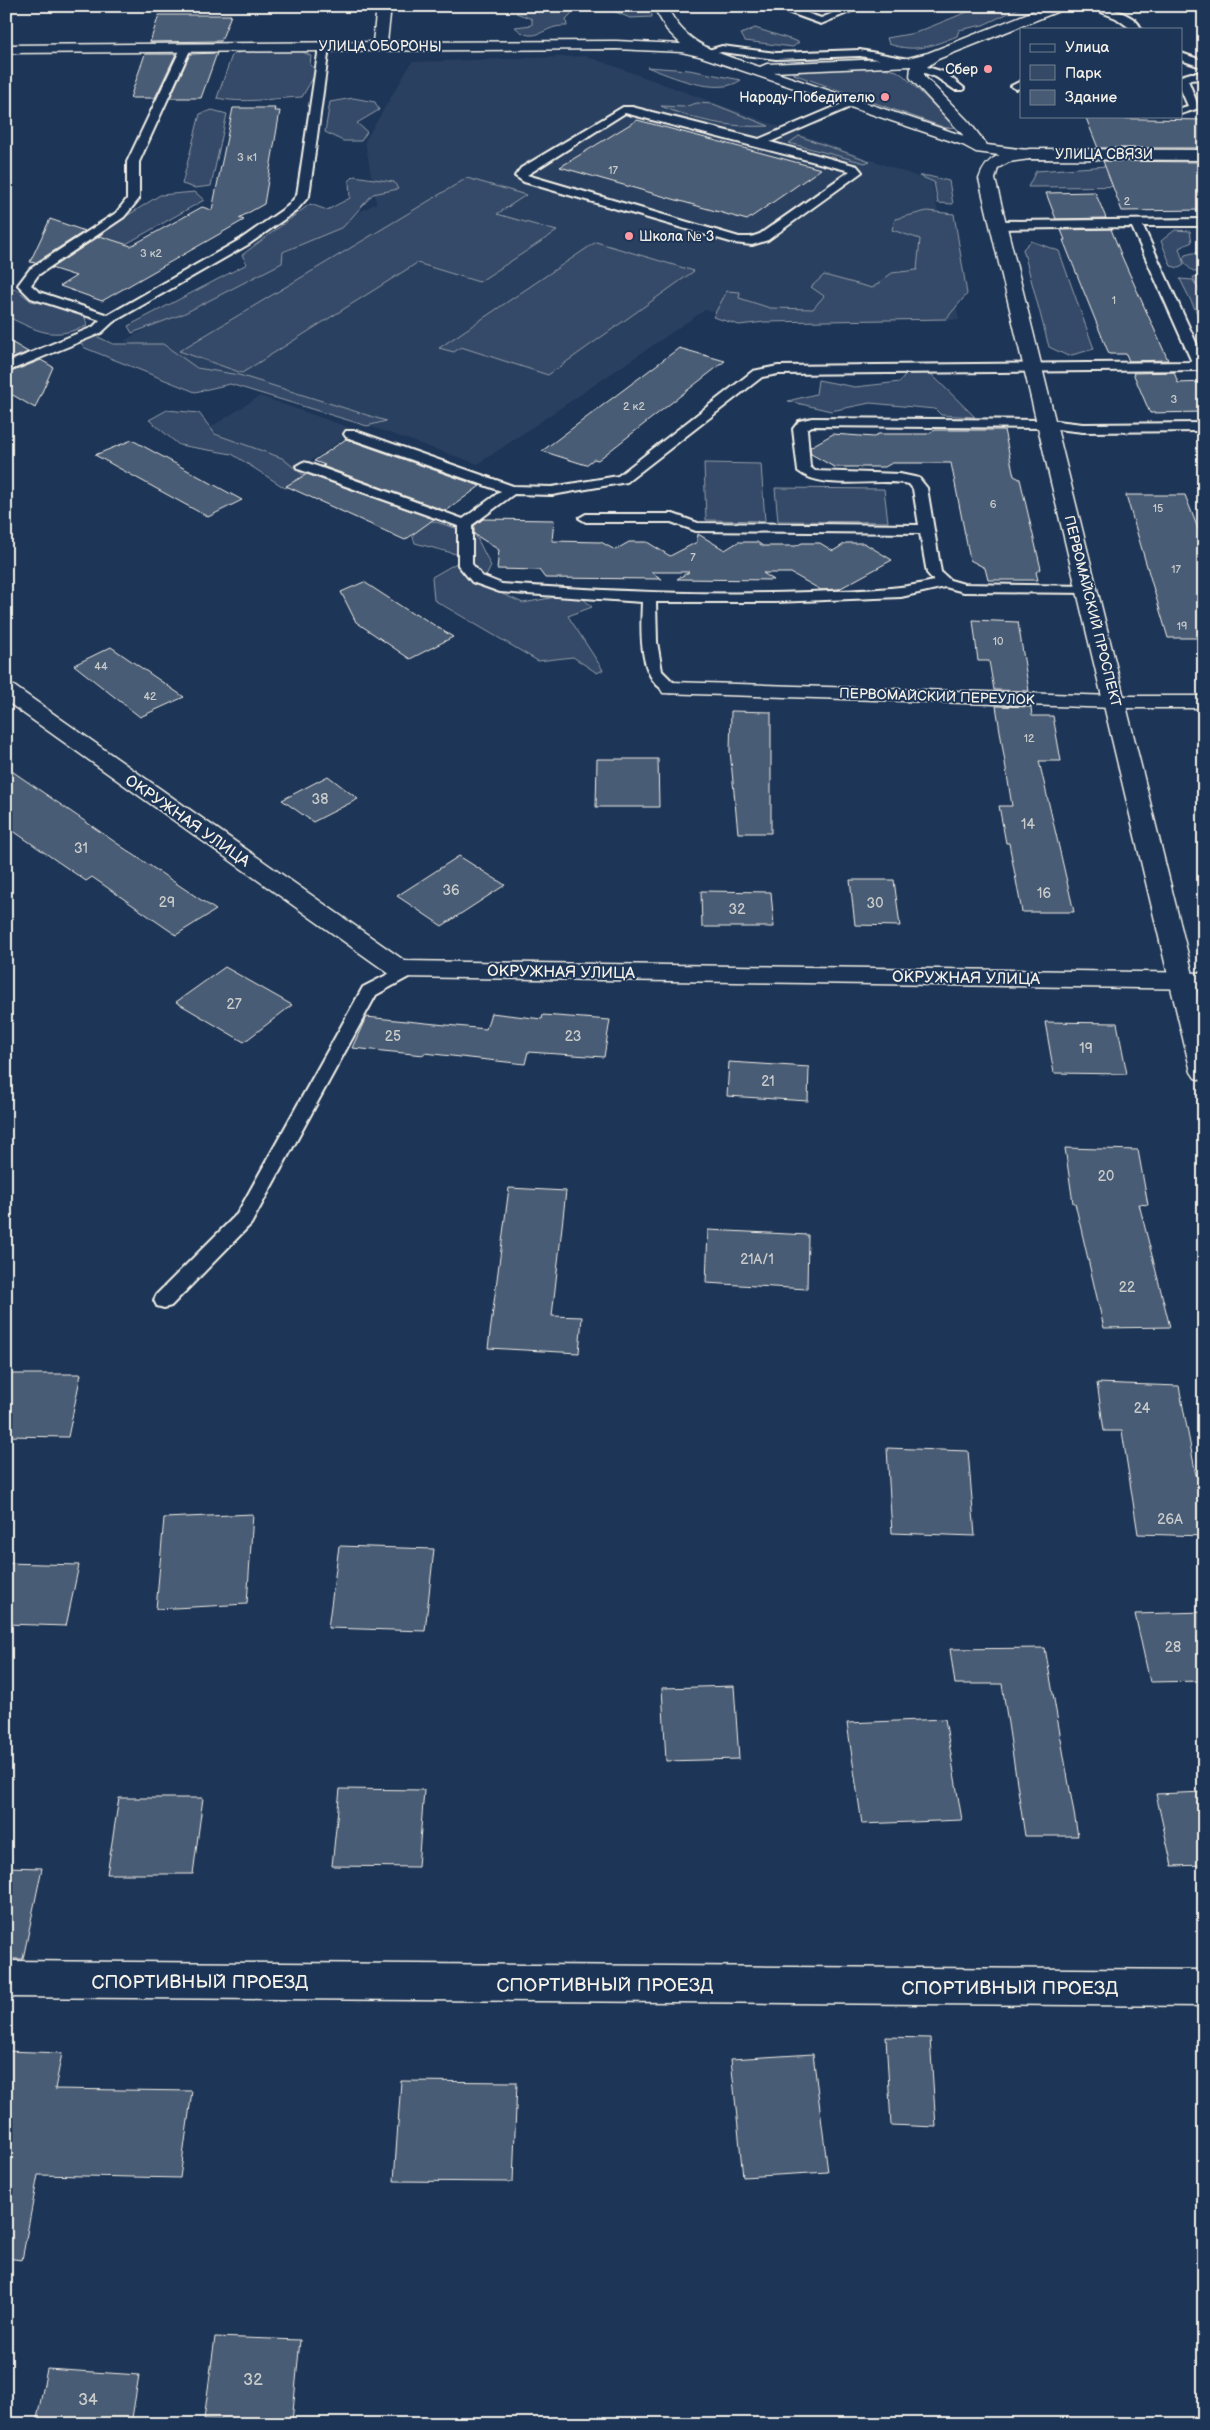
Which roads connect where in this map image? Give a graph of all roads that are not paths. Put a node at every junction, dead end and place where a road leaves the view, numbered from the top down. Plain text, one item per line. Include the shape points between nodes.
1 (384, 6) edge
2 (776, 6) edge
3 (859, 6) edge
4 (1059, 6) edge
5 (1091, 6) edge
6 (1193, 6) edge
7 (1204, 9) edge
8 (662, 13) edge
9 (1136, 28) edge
10 (616, 45) junction
11 (380, 46) junction
12 (324, 47) junction
13 (186, 48) junction
14 (6, 49) edge
15 (703, 53) junction
16 (1182, 56) edge
17 (913, 64) junction
18 (1204, 65) edge
19 (789, 74) junction
20 (1204, 76) edge
21 (1182, 79) edge
22 (1182, 79) edge
23 (959, 88) dead end
24 (852, 103) junction
25 (1182, 111) edge
26 (964, 125) junction
27 (936, 131) junction
28 (760, 143) junction
29 (981, 149) junction
30 (1030, 154) junction
31 (1204, 155) edge
32 (991, 166) junction
33 (1204, 222) edge
34 (1136, 223) junction
35 (999, 225) junction
36 (109, 319) junction
37 (1034, 366) junction
38 (1202, 366) edge
39 (6, 368) edge
40 (1048, 424) junction
41 (1204, 427) edge
42 (351, 434) dead end
43 (303, 466) dead end
44 (511, 490) junction
45 (586, 518) dead end
46 (465, 524) junction
47 (927, 529) junction
48 (945, 583) junction
49 (1088, 590) junction
50 (649, 598) junction
51 (671, 688) joint
52 (6, 691) edge
53 (1115, 702) junction
54 (1204, 702) edge
55 (410, 969) junction
56 (1193, 981) edge
57 (1204, 1072) edge
58 (164, 1300) dead end
59 (6, 1980) edge
60 (1204, 1988) edge

1 - 11 street
2 - 3 lane via 821,21
4 - 17 street
5 - 9 lane via 1120,16
6 - 7 lane
8 - 10 street via 661,31 646,40
8 - 15 street via 682,39
10 - 11 street, УЛИЦА ОБОРОНЫ
10 - 15 street, УЛИЦА ОБОРОНЫ via 681,48
11 - 12 street, УЛИЦА ОБОРОНЫ
12 - 13 street, УЛИЦА ОБОРОНЫ
12 - 36 lane via 303,196 299,203 266,228
13 - 14 street, УЛИЦА ОБОРОНЫ
13 - 36 lane via 133,162 133,199 120,215 34,272 24,285 35,295
15 - 17 lane via 722,50 776,56 860,53
15 - 19 street, УЛИЦА ОБОРОНЫ via 750,69
16 - 18 lane
17 - 19 street
17 - 23 lane via 947,77
17 - 26 street via 916,77
19 - 24 street, УЛИЦА ОБОРОНЫ
20 - 22 lane
21 - 25 lane via 1194,108
24 - 27 street, УЛИЦА ОБОРОНЫ
24 - 28 lane
26 - 27 street via 956,132
26 - 29 street
27 - 29 street, УЛИЦА ОБОРОНЫ
28 - 28 lane via 853,168 856,172 764,237 752,241 738,240 521,176 524,170 623,110
29 - 30 street, УЛИЦА ОБОРОНЫ
29 - 32 street
30 - 31 street, УЛИЦА СВЯЗИ
30 - 32 street, УЛИЦА СВЯЗИ via 1005,158
32 - 35 street, ПЕРВОМАЙСКИЙ ПРОСПЕКТ via 987,179
33 - 34 lane
34 - 35 lane
34 - 38 lane
35 - 37 street, ПЕРВОМАЙСКИЙ ПРОСПЕКТ
36 - 39 lane via 97,330
37 - 38 lane
37 - 40 street, ПЕРВОМАЙСКИЙ ПРОСПЕКТ
37 - 44 lane via 778,370 758,374 622,479 552,491
40 - 41 lane via 1083,428
40 - 47 lane via 804,424 800,429 803,468 810,474 914,481 920,488
40 - 49 street, ПЕРВОМАЙСКИЙ ПРОСПЕКТ
42 - 44 lane
43 - 46 lane
44 - 46 lane
45 - 47 lane via 673,518 696,528
46 - 50 lane via 465,565 477,580 500,588
47 - 48 lane via 934,573
48 - 49 lane via 964,588
48 - 50 lane via 891,593 775,598
49 - 53 street, ПЕРВОМАЙСКИЙ ПРОСПЕКТ
50 - 51 lane via 648,642 655,672
51 - 53 street, ПЕРВОМАЙСКИЙ ПЕРЕУЛОК
52 - 55 street, ОКРУЖНАЯ УЛИЦА via 400,969
53 - 54 street, ПЕРВОМАЙСКИЙ ПЕРЕУЛОК
53 - 56 street, ПЕРВОМАЙСКИЙ ПРОСПЕКТ
55 - 56 street, ОКРУЖНАЯ УЛИЦА
55 - 58 lane via 369,991 244,1219
56 - 57 street, ПЕРВОМАЙСКИЙ ПРОСПЕКТ
59 - 60 street, СПОРТИВНЫЙ ПРОЕЗД

